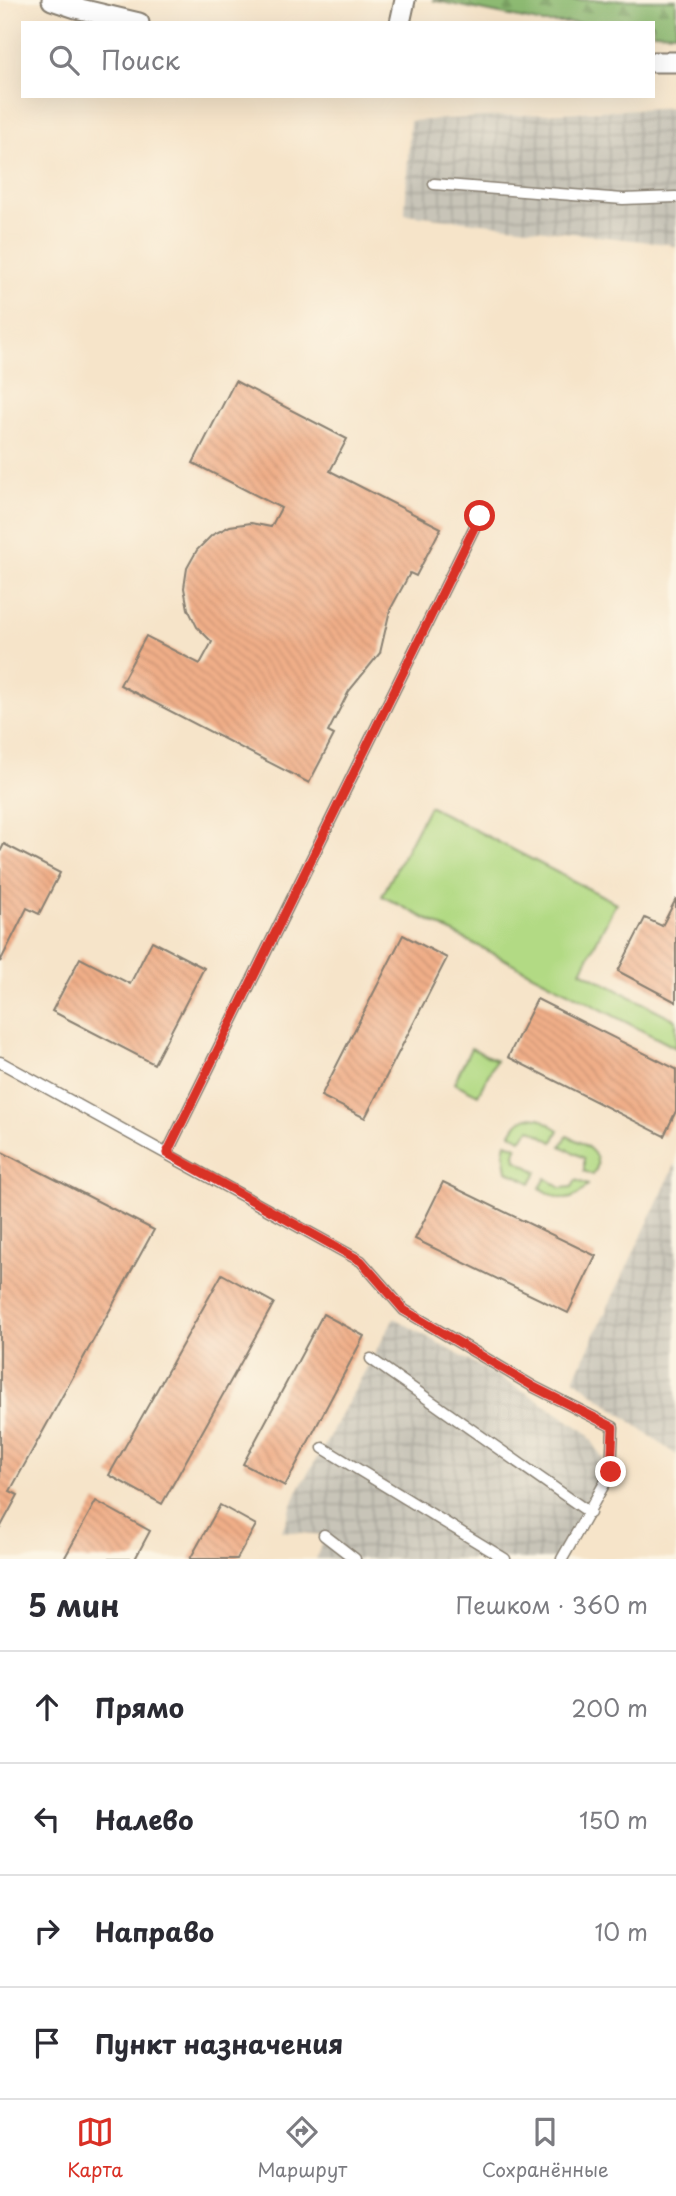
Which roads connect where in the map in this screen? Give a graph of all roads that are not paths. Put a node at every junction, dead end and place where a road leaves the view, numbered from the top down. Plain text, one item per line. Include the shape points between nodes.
1 (52, 0) edge
2 (405, 0) edge
3 (130, 21) edge
4 (400, 21) edge
5 (655, 62) edge
6 (676, 62) edge
7 (434, 184) dead end
8 (676, 197) edge
9 (480, 516) dead end
10 (0, 1062) edge
11 (167, 1153) junction
12 (371, 1359) dead end
13 (323, 1448) dead end
14 (590, 1513) junction
15 (324, 1535) dead end
16 (355, 1559) edge
17 (505, 1559) edge
18 (562, 1559) edge

1 - 3 street
2 - 4 street
5 - 6 street
7 - 8 lane via 623,199
9 - 11 lane
10 - 11 lane
11 - 14 lane via 361,1261 404,1310 534,1387 613,1427 611,1472
12 - 14 lane
13 - 17 lane
14 - 18 lane
15 - 16 lane

